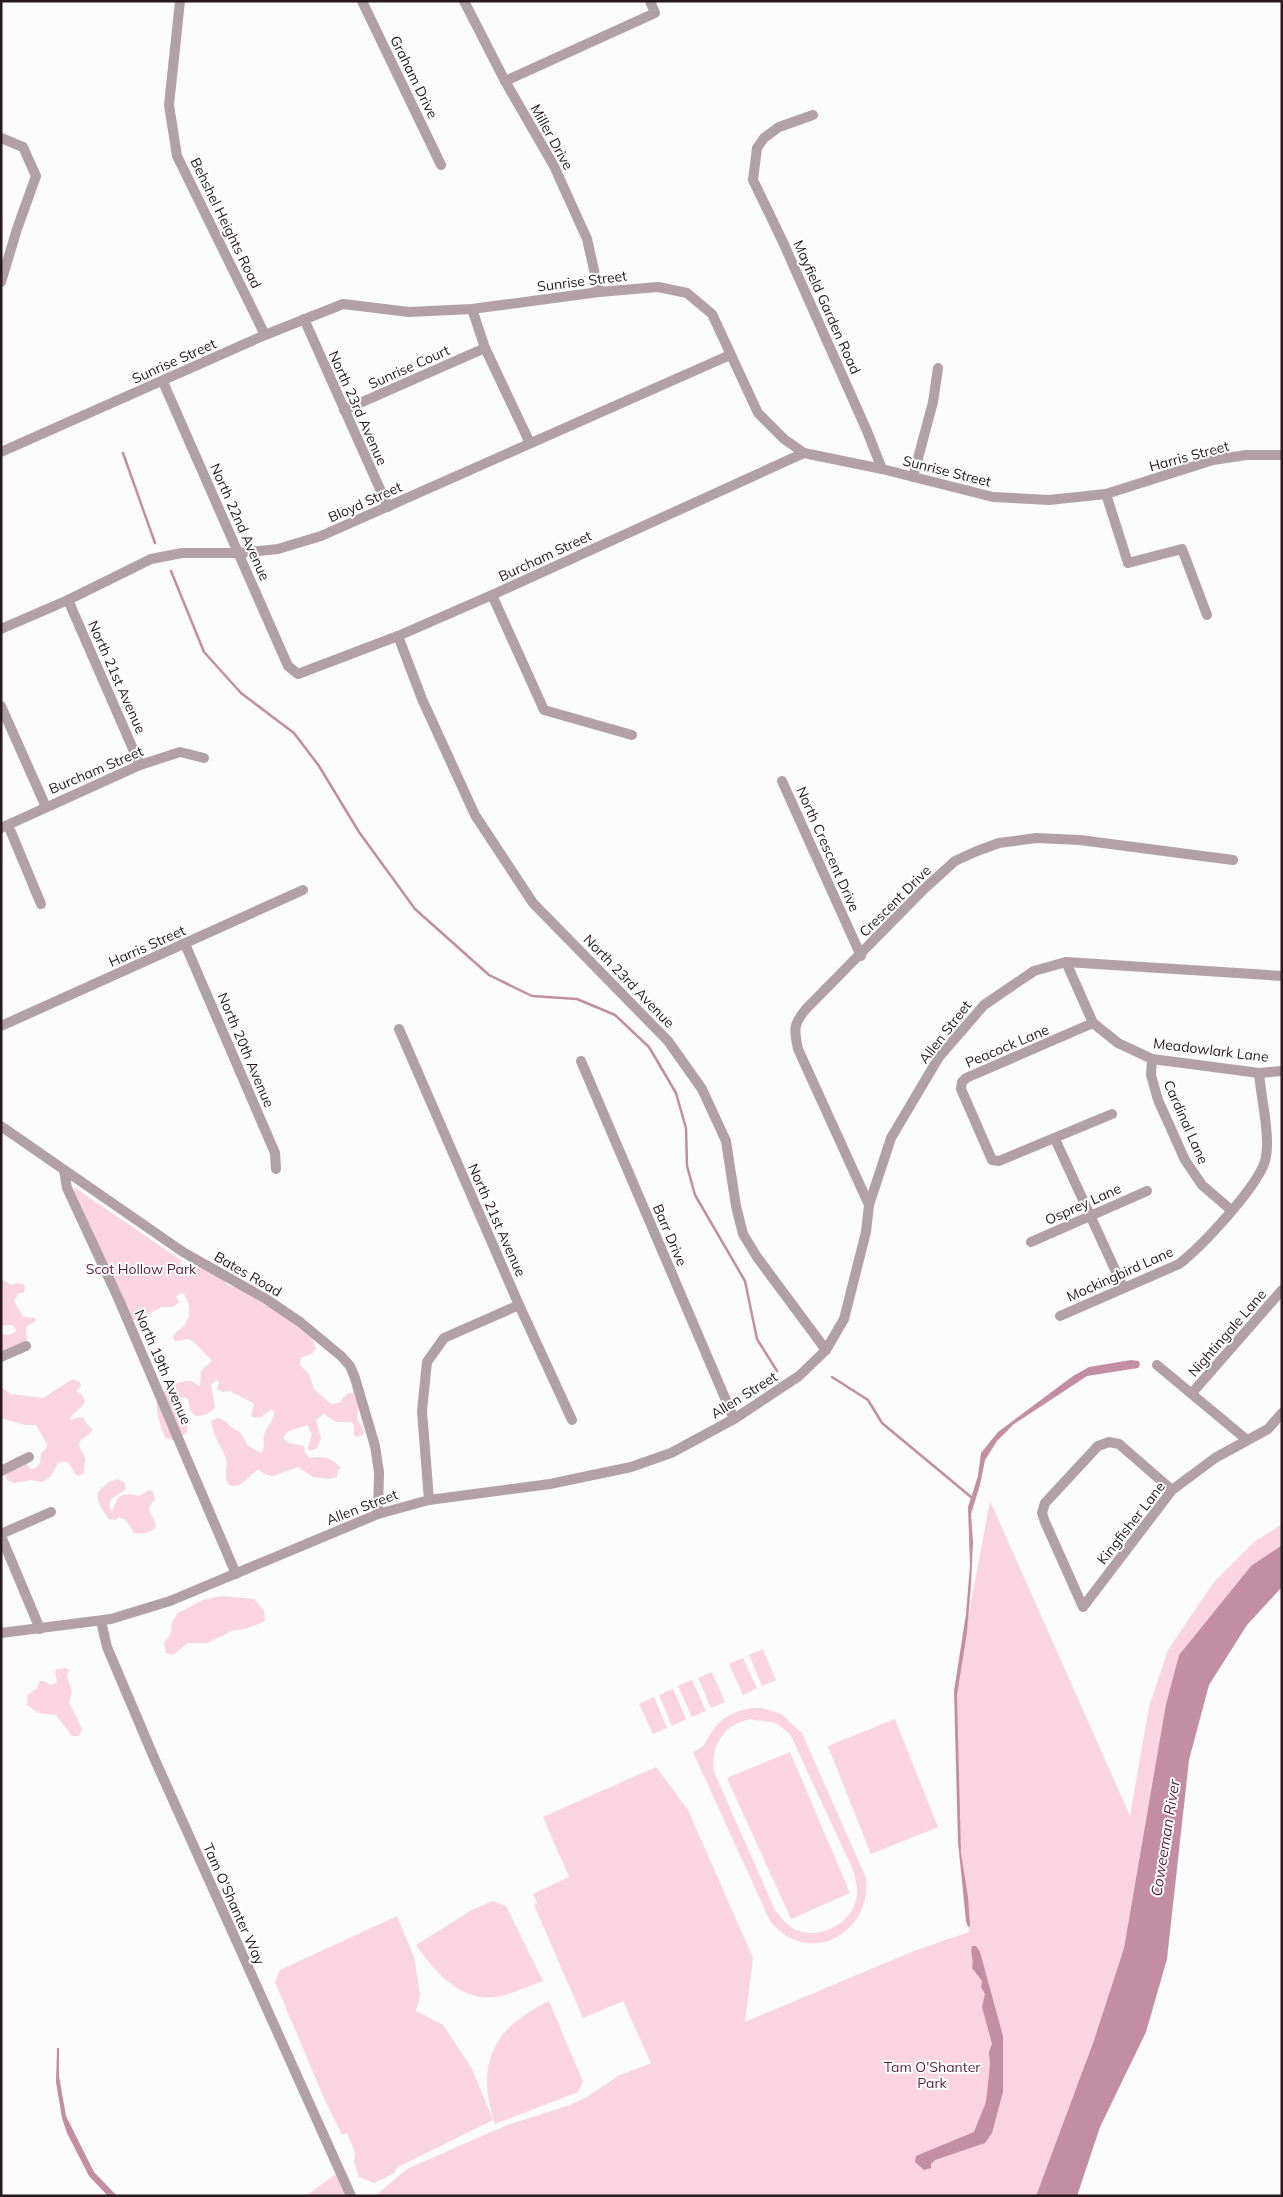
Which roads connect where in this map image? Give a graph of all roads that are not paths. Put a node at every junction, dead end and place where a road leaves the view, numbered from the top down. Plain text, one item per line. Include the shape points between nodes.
1 (180, 1) edge
2 (362, 1) edge
3 (464, 1) edge
4 (650, 1) edge
5 (505, 81) junction
6 (812, 115) dead end
7 (1, 138) edge
8 (440, 164) dead end
9 (1, 282) edge
10 (599, 292) junction
11 (472, 309) junction
12 (304, 319) junction
13 (265, 336) junction
14 (485, 348) junction
15 (730, 355) junction
16 (938, 368) dead end
17 (163, 382) junction
18 (344, 410) junction
19 (530, 443) junction
20 (1, 452) edge
21 (804, 452) junction
22 (1282, 456) edge
23 (882, 469) junction
24 (914, 477) junction
25 (1106, 494) junction
26 (388, 507) junction
27 (239, 553) junction
28 (492, 595) junction
29 (68, 600) junction
30 (1207, 615) dead end
31 (1, 629) edge
32 (398, 636) junction
33 (293, 672) joint
34 (1, 706) edge
35 (632, 735) dead end
36 (204, 758) dead end
37 (140, 765) junction
38 (782, 781) dead end
39 (46, 807) junction
40 (5, 827) edge
41 (1233, 860) dead end
42 (303, 890) dead end
43 (41, 904) dead end
44 (186, 944) junction
45 (861, 956) junction
46 (1066, 962) junction
47 (1282, 976) edge
48 (1093, 1023) junction
49 (1, 1026) edge
50 (399, 1029) dead end
51 (1152, 1059) junction
52 (581, 1061) dead end
53 (1282, 1072) edge
54 (1258, 1073) junction
55 (1112, 1114) dead end
56 (1, 1126) edge
57 (1054, 1139) junction
58 (276, 1169) dead end
59 (64, 1171) junction
60 (1147, 1191) dead end
61 (869, 1205) junction
62 (1231, 1210) junction
63 (1089, 1218) junction
64 (1031, 1242) dead end
65 (1122, 1288) junction
66 (1282, 1290) edge
67 (519, 1305) junction
68 (1060, 1316) dead end
69 (26, 1346) dead end
70 (826, 1350) junction
71 (1, 1357) edge
72 (1157, 1365) dead end
73 (1192, 1393) junction
74 (1282, 1413) edge
75 (734, 1419) junction
76 (572, 1420) dead end
77 (1247, 1440) junction
78 (29, 1457) dead end
79 (1, 1471) edge
80 (1172, 1490) junction
81 (429, 1500) junction
82 (51, 1512) dead end
83 (378, 1514) junction
84 (1, 1535) edge
85 (236, 1574) junction
86 (101, 1621) junction
87 (40, 1630) junction
88 (1, 1633) edge
89 (350, 2196) edge

1 - 13 street, Behshel Heights Road via 168,106 177,156
2 - 8 street, Graham Drive
3 - 5 street, Miller Drive
4 - 5 street via 655,13
5 - 10 street, Miller Drive via 554,166 587,239
6 - 23 street, Mayfield Garden Road via 778,127 757,148 753,180
7 - 9 street via 23,147 36,176
10 - 11 street, Sunrise Street
10 - 15 street, Sunrise Street via 658,287 688,293 712,314
11 - 12 street, Sunrise Street via 409,312 343,304
11 - 14 street
12 - 13 street, Sunrise Street
12 - 18 street, North 23rd Avenue
13 - 17 street, Sunrise Street
14 - 18 street, Sunrise Court
14 - 19 street
15 - 19 street, Bloyd Street
15 - 21 street, Sunrise Street via 758,413 784,439
16 - 24 street
17 - 20 street, Sunrise Street
17 - 27 street, North 22nd Avenue
18 - 26 street, North 23rd Avenue
19 - 26 street, Bloyd Street
21 - 23 street, Sunrise Street
21 - 28 street, Burcham Street
22 - 25 street, Harris Street via 1246,455 1213,460
23 - 24 street, Sunrise Street
24 - 25 street, Sunrise Street via 993,497 1050,500
25 - 30 street via 1128,563 1182,549
26 - 27 street, Bloyd Street via 298,544
27 - 29 street, Bloyd Street via 182,553 151,559
27 - 33 street, North 22nd Avenue
28 - 32 street, Burcham Street
28 - 35 street via 544,710
29 - 31 street, Bloyd Street
29 - 37 street, North 21st Avenue
32 - 33 street, Burcham Street via 304,673
32 - 70 street, North 23rd Avenue via 422,699 475,815 533,903 668,1041 702,1089 726,1141 736,1206 744,1234 757,1257
34 - 39 street
36 - 37 street, Burcham Street via 180,752
37 - 39 street, Burcham Street
38 - 45 street, North Crescent Drive
39 - 40 street, Burcham Street
40 - 43 street
41 - 45 street, Crescent Drive via 1080,840 1036,838 999,843 955,861
42 - 44 street, Harris Street
44 - 49 street, Harris Street
44 - 58 street, North 20th Avenue via 275,1153
45 - 61 street, Crescent Drive via 797,1019 794,1033 798,1049
46 - 47 street, Allen Street
46 - 48 street, Meadowlark Lane
46 - 61 street, Allen Street via 1034,971 984,1005 939,1057 891,1138
48 - 51 street, Meadowlark Lane via 1118,1043
48 - 57 street, Peacock Lane via 962,1082 961,1089 992,1160 999,1161
50 - 67 street, North 21st Avenue
51 - 54 street, Meadowlark Lane
51 - 62 street, Cardinal Lane via 1151,1075 1158,1100 1185,1160 1202,1186
52 - 75 street, Barr Drive
53 - 54 street, Meadowlark Lane
54 - 62 street, Mockingbird Lane via 1266,1158 1261,1172
55 - 57 street, Peacock Lane
56 - 59 street, Bates Road
57 - 63 street
59 - 83 street, Bates Road via 183,1252 266,1299 342,1356 355,1378 375,1446 379,1472
59 - 85 street, North 19th Avenue via 67,1188 119,1300
60 - 63 street, Osprey Lane
61 - 70 street, Allen Street via 854,1288 844,1319
62 - 65 street, Mockingbird Lane via 1194,1253 1179,1264
63 - 64 street, Osprey Lane
63 - 65 street
65 - 68 street, Mockingbird Lane
66 - 73 street, Nightingale Lane
67 - 76 street, North 21st Avenue
67 - 81 street via 444,1338 427,1362 422,1411
69 - 71 street
70 - 75 street, Allen Street via 799,1376
72 - 73 street, Nightingale Lane
73 - 77 street, Nightingale Lane
74 - 77 street, Kingfisher Lane via 1268,1429
75 - 81 street, Allen Street via 671,1453 631,1467 550,1484
77 - 80 street, Kingfisher Lane via 1215,1458
78 - 79 street
80 - 80 street, Kingfisher Lane via 1083,1607 1045,1522 1042,1513 1045,1503 1098,1446 1109,1442 1119,1444
81 - 83 street, Allen Street
82 - 84 street
83 - 85 street, Allen Street
84 - 87 street
85 - 86 street, Allen Street via 170,1602
86 - 87 street, Allen Street
86 - 89 street, Tam O'Shanter Way via 107,1647 155,1760
87 - 88 street, Allen Street

